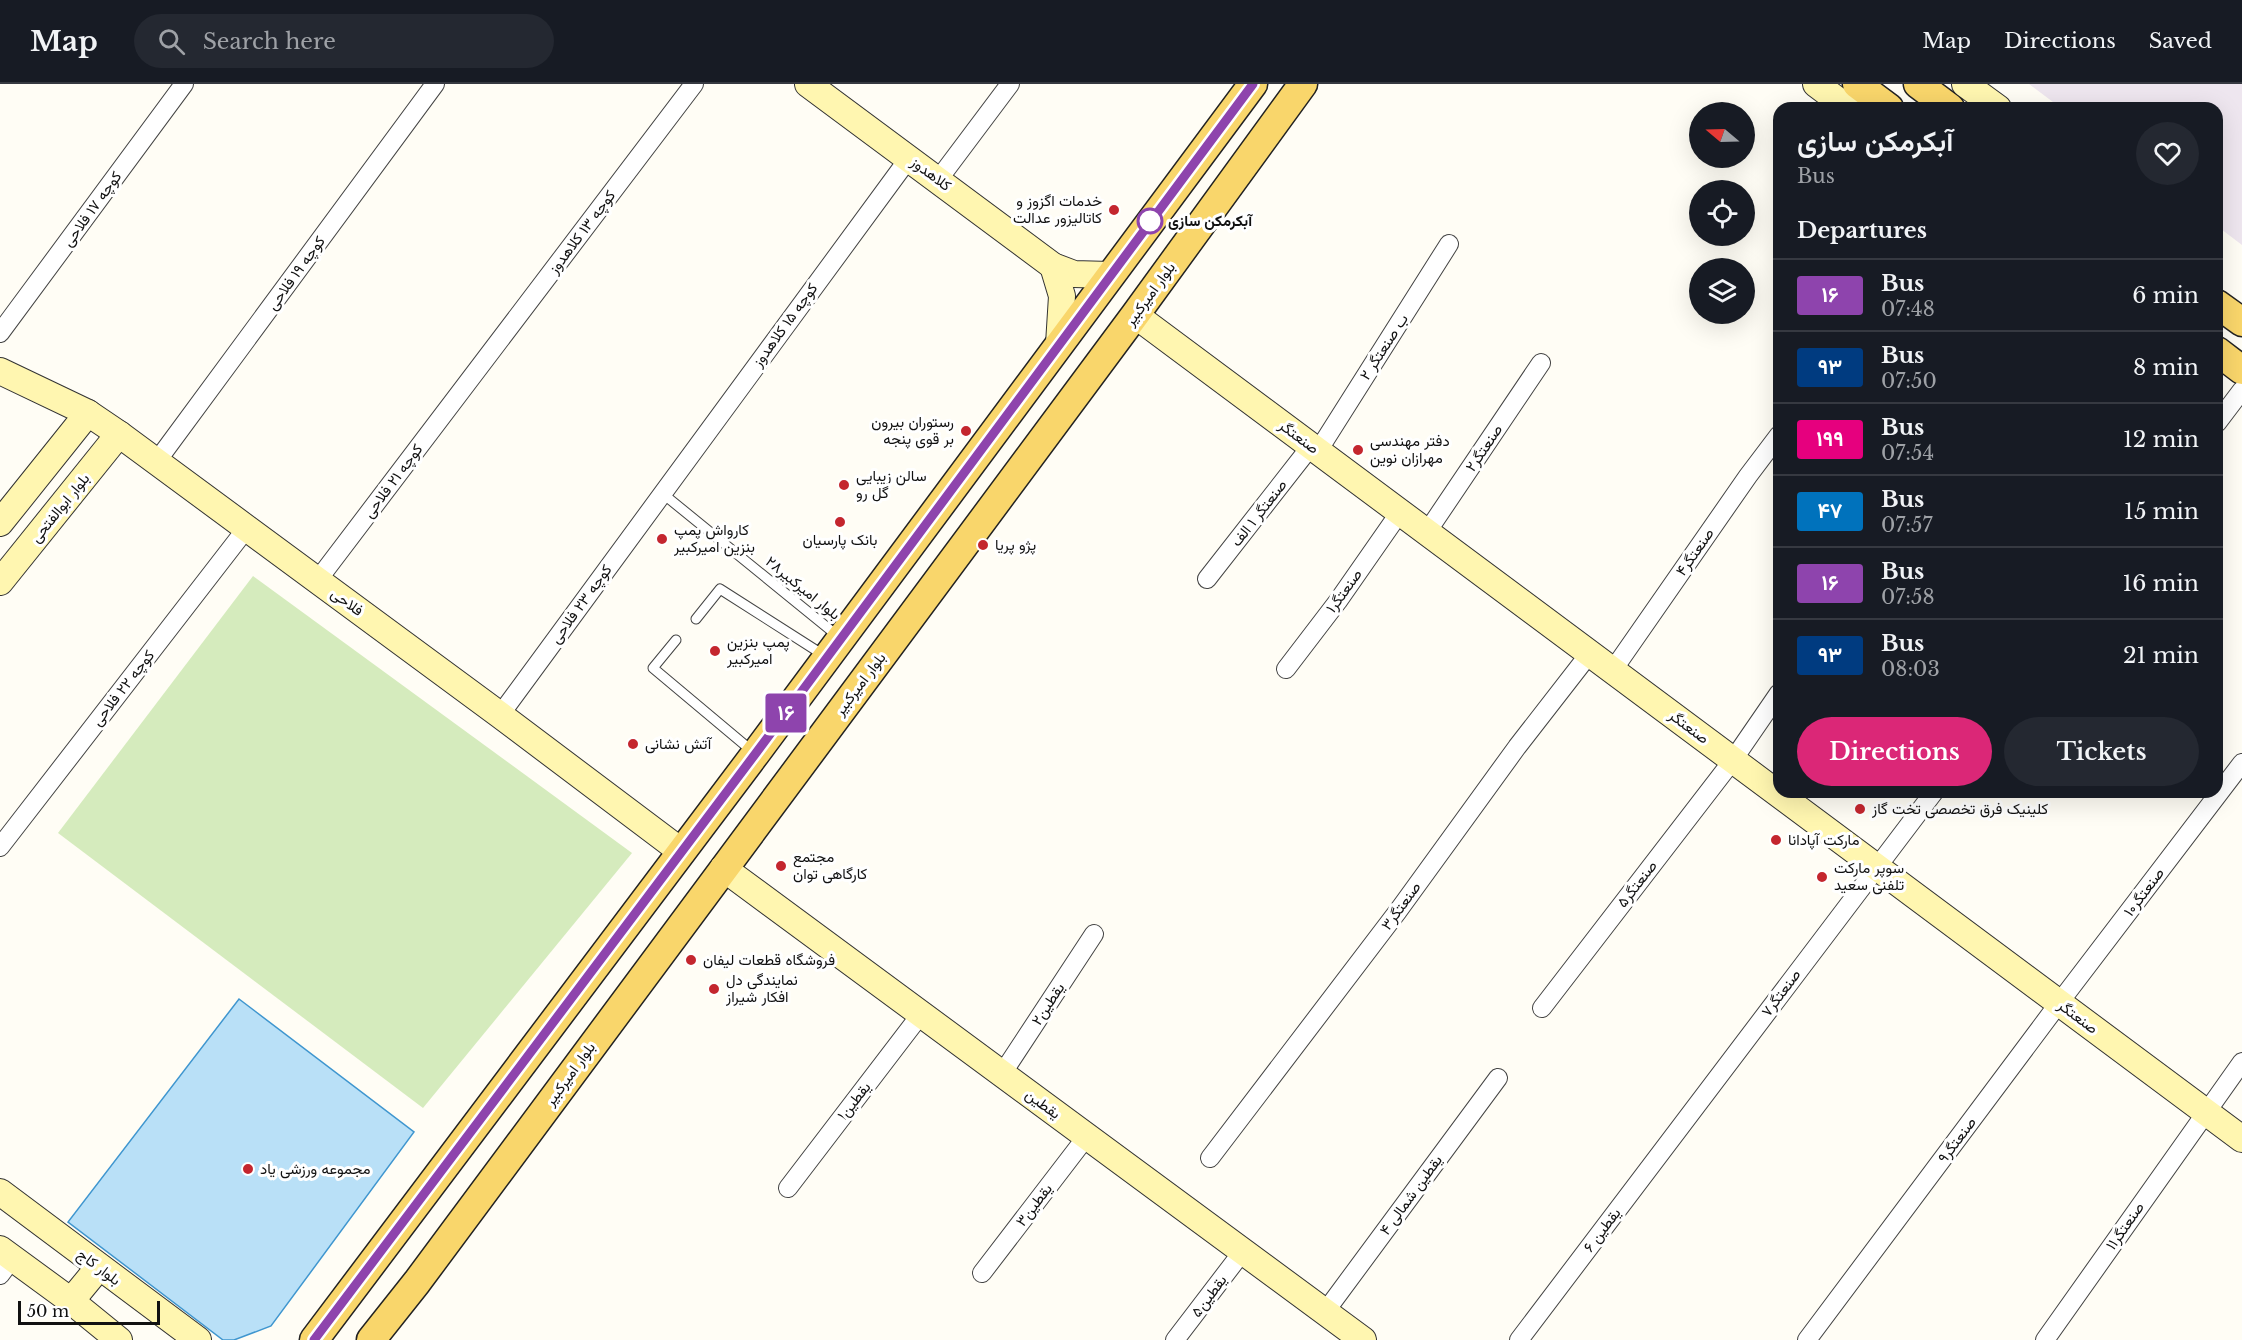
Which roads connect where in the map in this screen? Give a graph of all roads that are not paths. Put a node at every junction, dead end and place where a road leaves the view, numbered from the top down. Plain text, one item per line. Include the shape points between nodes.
1 (184, 84) edge
2 (435, 84) edge
3 (694, 84) edge
4 (808, 84) edge
5 (1010, 84) edge
6 (1253, 84) edge
7 (1266, 84) edge
8 (1816, 84) edge
9 (1857, 84) edge
10 (1918, 84) edge
11 (1965, 84) edge
12 (1296, 94) edge
13 (1840, 102) edge
14 (1881, 102) edge
15 (1942, 102) edge
16 (1990, 102) edge
17 (909, 158) junction
18 (938, 180) junction
19 (1449, 244) dead end
20 (1053, 266) junction
21 (1110, 275) junction
22 (2223, 308) edge
23 (1135, 315) junction
24 (2242, 322) edge
25 (0, 333) edge
26 (1059, 344) junction
27 (2223, 356) edge
28 (1541, 363) dead end
29 (0, 370) edge
30 (2242, 370) edge
31 (469, 381) joint
32 (2242, 390) edge
33 (88, 413) junction
34 (2223, 415) edge
35 (119, 434) junction
36 (1773, 443) edge
37 (1315, 448) junction
38 (157, 461) junction
39 (662, 493) junction
40 (1400, 512) junction
41 (0, 523) edge
42 (246, 529) junction
43 (1427, 532) junction
44 (1207, 579) dead end
45 (317, 580) junction
46 (0, 582) edge
47 (696, 618) dead end
48 (676, 640) dead end
49 (834, 648) junction
50 (1590, 653) junction
51 (1286, 669) dead end
52 (1613, 670) junction
53 (1773, 702) edge
54 (500, 715) junction
55 (756, 753) junction
56 (1733, 760) junction
57 (2242, 763) edge
58 (2223, 789) edge
59 (1773, 790) edge
60 (1784, 798) edge
61 (1929, 798) edge
62 (2216, 798) edge
63 (0, 847) edge
64 (682, 852) junction
65 (1876, 867) junction
66 (723, 868) junction
67 (1094, 934) dead end
68 (2059, 1003) junction
69 (1542, 1008) dead end
70 (921, 1014) junction
71 (2242, 1062) edge
72 (1002, 1074) junction
73 (1498, 1078) dead end
74 (2206, 1112) junction
75 (1685, 1120) joint
76 (1086, 1136) junction
77 (2242, 1139) edge
78 (1210, 1158) dead end
79 (788, 1188) dead end
80 (0, 1192) edge
81 (1243, 1251) junction
82 (4, 1261) edge
83 (99, 1267) junction
84 (982, 1273) dead end
85 (71, 1301) junction
86 (1325, 1312) junction
87 (320, 1333) edge
88 (119, 1340) edge
89 (198, 1340) edge
90 (296, 1340) edge
91 (371, 1340) edge
92 (1175, 1340) edge
93 (1363, 1340) edge
94 (1519, 1340) edge
95 (1807, 1340) edge
96 (2045, 1340) edge

1 - 25 street, کوچه ۱۷ فلاحی
2 - 38 street, کوچه ۱۹ فلاحی
3 - 31 street, کوچه ۱۳ کلاهدوز
4 - 17 street, کلاهدوز
5 - 18 street
6 - 21 main road
7 - 12 main road
8 - 13 street
9 - 14 main road
10 - 15 main road
11 - 16 street
12 - 23 main road, بلوار امیرکبیر
17 - 18 street, کلاهدوز
17 - 39 street, کوچه ۱۵ کلاهدوز
18 - 20 street, کلاهدوز
19 - 37 street, ۲ ب صنعتگر
20 - 21 street, کلاهدوز via 1074,274
20 - 26 street via 1062,296
21 - 26 main road
22 - 24 main road
23 - 37 street, صنعتگر
23 - 66 main road, بلوار امیرکبیر
26 - 49 main road
27 - 30 main road
28 - 43 street, صنعتگر۲
29 - 33 street, فلاحی
31 - 45 street, کوچه ۲۱ فلاحی
32 - 34 street
33 - 35 street, فلاحی
33 - 41 street
35 - 38 street, فلاحی
35 - 46 street, بلوار ابوالفتحی
36 - 52 street, صنعتگر۴
37 - 40 street, صنعتگر
37 - 44 street, صنعتگر ۱ الف
38 - 42 street, فلاحی
39 - 49 lane, ۲۸بلوار امیرکبیر
39 - 54 street, کوچه ۲۳ فلاحی
40 - 43 street, صنعتگر
40 - 51 street, صنعتگر۱
42 - 45 street, فلاحی
42 - 63 street, کوچه ۲۲ فلاحی
43 - 50 street, صنعتگر
45 - 54 street, فلاحی
47 - 49 lane via 720,589
48 - 55 lane via 653,668
49 - 55 main road
50 - 52 street, صنعتگر
50 - 78 street, صنعتگر۳
52 - 56 street, صنعتگر
53 - 56 street, صنعتگر۵
54 - 64 street, فلاحی
55 - 64 main road
56 - 59 street, صنعتگر
56 - 69 street, صنعتگر۵
57 - 58 street, صنعتگر۱۰
60 - 65 street, صنعتگر
61 - 65 street, صنعتگر۷
62 - 68 street, صنعتگر۱۰
64 - 87 main road
65 - 68 street, صنعتگر
65 - 75 street, صنعتگر۷
66 - 70 street, یقطین
66 - 91 main road, بلوار امیرکبیر
67 - 72 street, یقطین۲
68 - 74 street, صنعتگر
68 - 95 street, صنعتگر۹
70 - 72 street, یقطین
70 - 79 street, یقطین۱
71 - 74 street, صنعتگر۱۱
72 - 76 street, یقطین
73 - 86 street, یقطین شمالی ۴
74 - 77 street, صنعتگر
74 - 96 street, صنعتگر۱۱
75 - 94 street, یقطین ۶
76 - 81 street, یقطین
76 - 84 street, یقطین۳
80 - 83 street, بلوار کاج
81 - 86 street, یقطین
81 - 92 street, یقطین۵
82 - 85 street
83 - 85 street
83 - 89 street, بلوار کاج
85 - 88 street
86 - 93 street, یقطین
87 - 90 street

